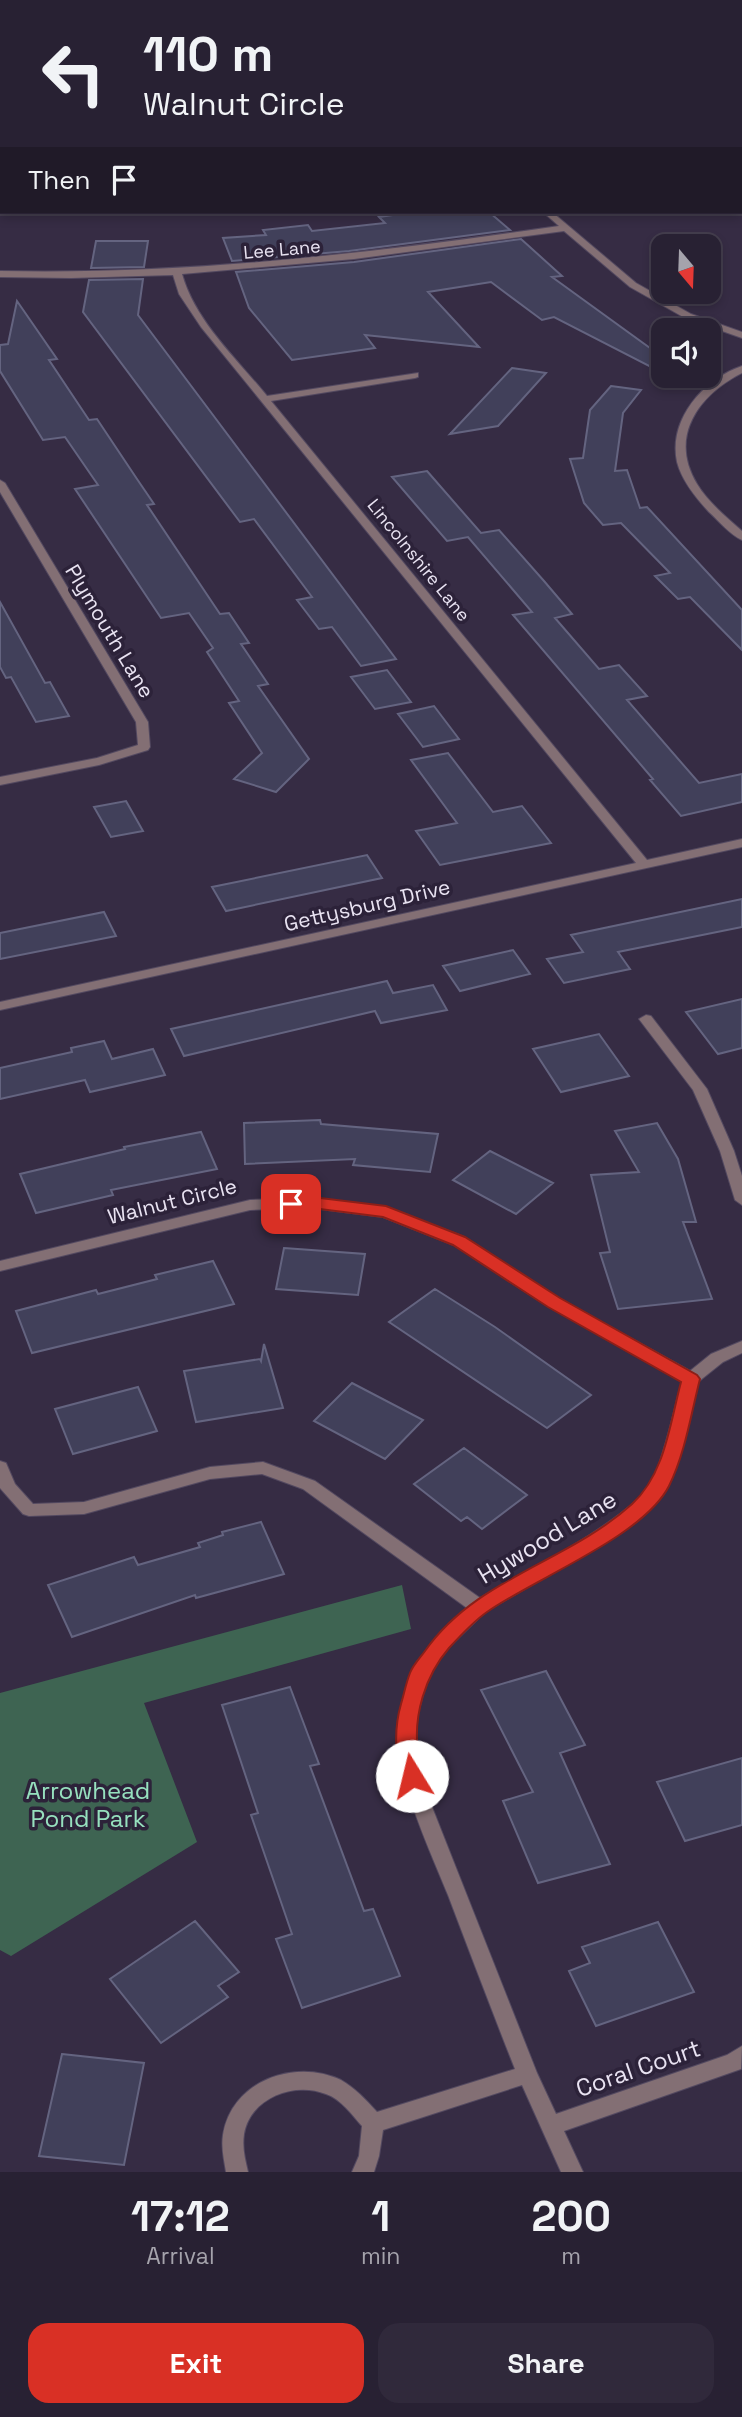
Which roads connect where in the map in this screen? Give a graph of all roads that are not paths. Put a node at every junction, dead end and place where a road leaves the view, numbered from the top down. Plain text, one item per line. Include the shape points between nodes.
1 (549, 214) edge
2 (565, 228) junction
3 (177, 273) junction
4 (0, 274) edge
5 (742, 335) edge
6 (742, 369) edge
7 (415, 375) dead end
8 (265, 399) junction
9 (0, 483) edge
10 (742, 537) edge
11 (0, 781) edge
12 (742, 843) edge
13 (643, 863) junction
14 (0, 1006) edge
15 (646, 1019) dead end
16 (742, 1200) edge
17 (0, 1266) edge
18 (742, 1347) edge
19 (691, 1379) junction
20 (0, 1467) edge
21 (479, 1607) junction
22 (742, 2055) edge
23 (527, 2074) junction
24 (373, 2123) junction
25 (549, 2126) junction
26 (237, 2172) edge
27 (363, 2172) edge
28 (572, 2172) edge

1 - 2 street
2 - 3 street, Lee Lane via 346,259
2 - 5 street via 656,300
3 - 4 street, Lee Lane
3 - 8 street, Lincolnshire Lane via 192,308
6 - 10 street via 697,401 680,431 679,446 689,480
7 - 8 street
8 - 13 street, Lincolnshire Lane
9 - 11 street, Plymouth Lane via 142,722 144,747
12 - 13 street, Gettysburg Drive
13 - 14 street, Gettysburg Drive
15 - 16 street via 700,1089
17 - 19 street, Walnut Circle via 250,1205 312,1203 386,1212 459,1241 554,1303
18 - 19 street via 717,1358
19 - 21 street, Hywood Lane via 660,1485 639,1509
20 - 21 street via 8,1487 29,1510 84,1508 210,1473 263,1468 309,1485
21 - 23 street, Hywood Lane via 441,1643 420,1674 408,1717 407,1751 423,1807
22 - 25 street, Coral Court via 734,2062
23 - 24 street
23 - 25 street, Hywood Lane
24 - 26 street via 353,2100 325,2083 296,2080 269,2087 247,2104 234,2126 230,2154
24 - 27 street
25 - 28 street, Hywood Lane

